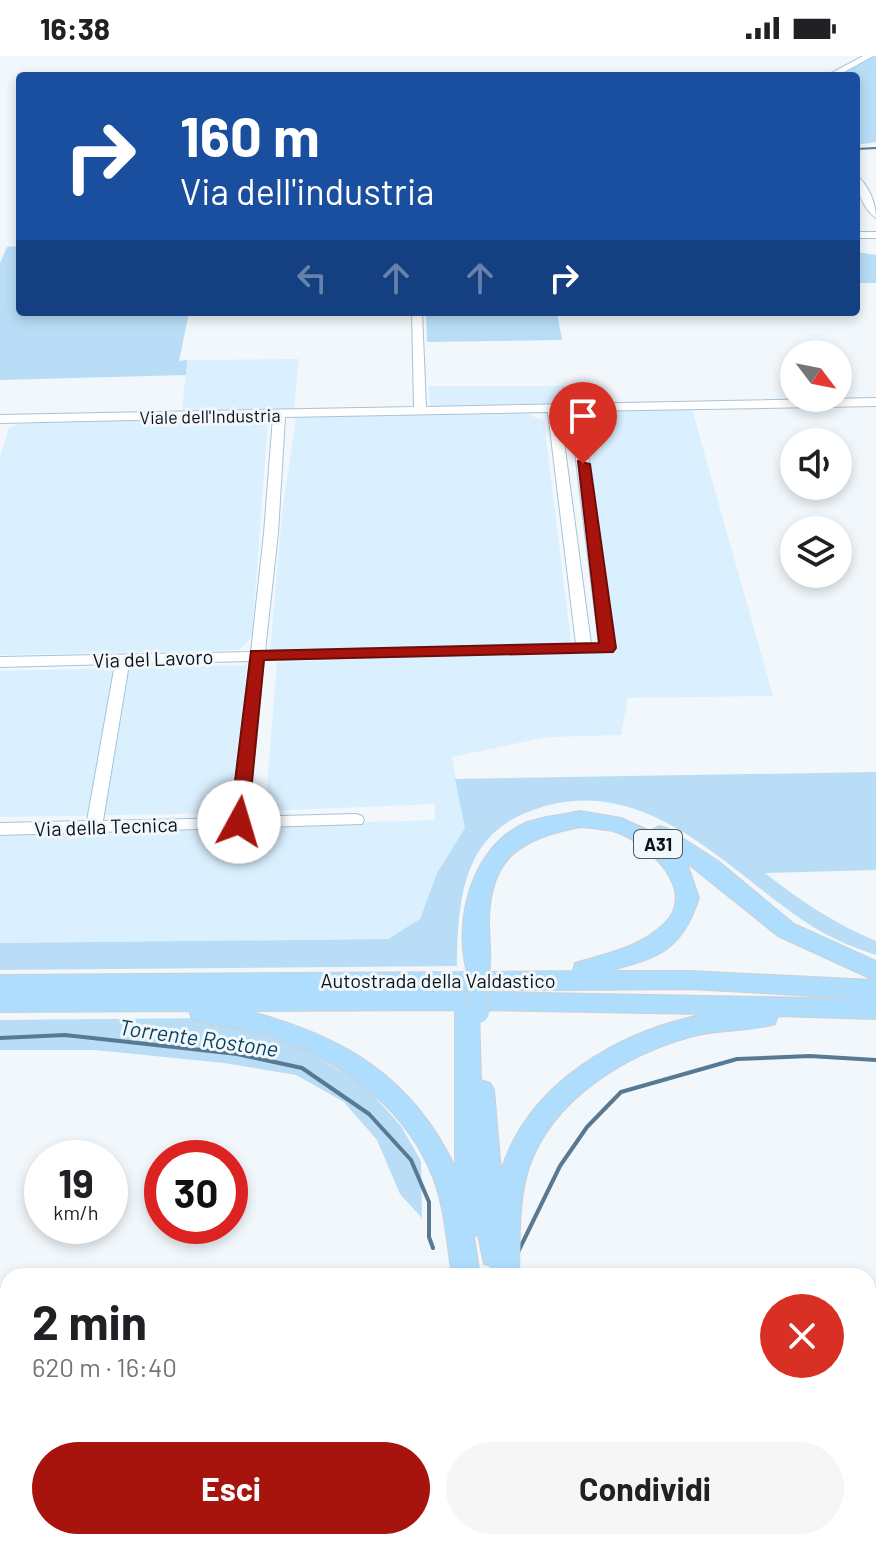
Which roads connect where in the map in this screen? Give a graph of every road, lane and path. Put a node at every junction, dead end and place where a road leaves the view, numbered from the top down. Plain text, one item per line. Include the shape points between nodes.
1 (869, 56) edge
2 (835, 72) edge
3 (860, 185) edge
4 (876, 215) edge
5 (417, 316) edge
6 (876, 402) edge
7 (554, 408) junction
8 (576, 408) junction
9 (420, 412) junction
10 (279, 415) junction
11 (0, 420) edge
12 (606, 631) junction
13 (582, 632) junction
14 (584, 648) junction
15 (257, 655) junction
16 (123, 658) junction
17 (0, 662) edge
18 (356, 820) dead end
19 (239, 822) junction
20 (94, 826) junction
21 (0, 829) edge
22 (479, 972) junction
23 (876, 972) edge
24 (0, 984) edge
25 (876, 990) edge
26 (0, 1002) edge
27 (876, 1009) edge
28 (0, 1011) edge
29 (472, 1011) junction
30 (876, 1018) edge
31 (466, 1268) edge
32 (468, 1268) edge
33 (495, 1268) edge
34 (505, 1268) edge

1 - 2 street
3 - 4 street
5 - 9 street
6 - 8 street, Viale dell'Industria
7 - 8 street, Viale dell'Industria
7 - 9 street, Viale dell'Industria
7 - 13 street
8 - 12 street
9 - 10 street, Viale dell'Industria
10 - 11 street, Viale dell'Industria
10 - 15 street
12 - 13 street
12 - 14 street via 607,648
13 - 14 street
14 - 15 street, Via del Lavoro
15 - 16 street, Via del Lavoro
15 - 19 street
16 - 17 street, Via del Lavoro
16 - 20 street
18 - 19 street, Via della Tecnica
19 - 20 street, Via della Tecnica
20 - 21 street, Via della Tecnica
22 - 22 highway, A31 via 477,921 483,881 500,852 531,830 558,822 602,821 657,844 680,870 687,891 683,920 651,950 601,967
22 - 23 highway, A31 via 469,895 488,854 518,827 582,812 656,832 710,867 786,930
22 - 24 highway, Autostrada della Valdastico
22 - 25 highway, Autostrada della Valdastico
22 - 29 highway, A31, bridge
26 - 27 highway, Autostrada della Valdastico via 509,1000
28 - 31 highway, A31 via 154,1009 230,1015 295,1033 334,1052 383,1086 424,1132 448,1181
29 - 32 highway, A31
29 - 33 highway, A31
30 - 34 highway via 756,1017 710,1024 665,1034 597,1068 549,1110 516,1165

